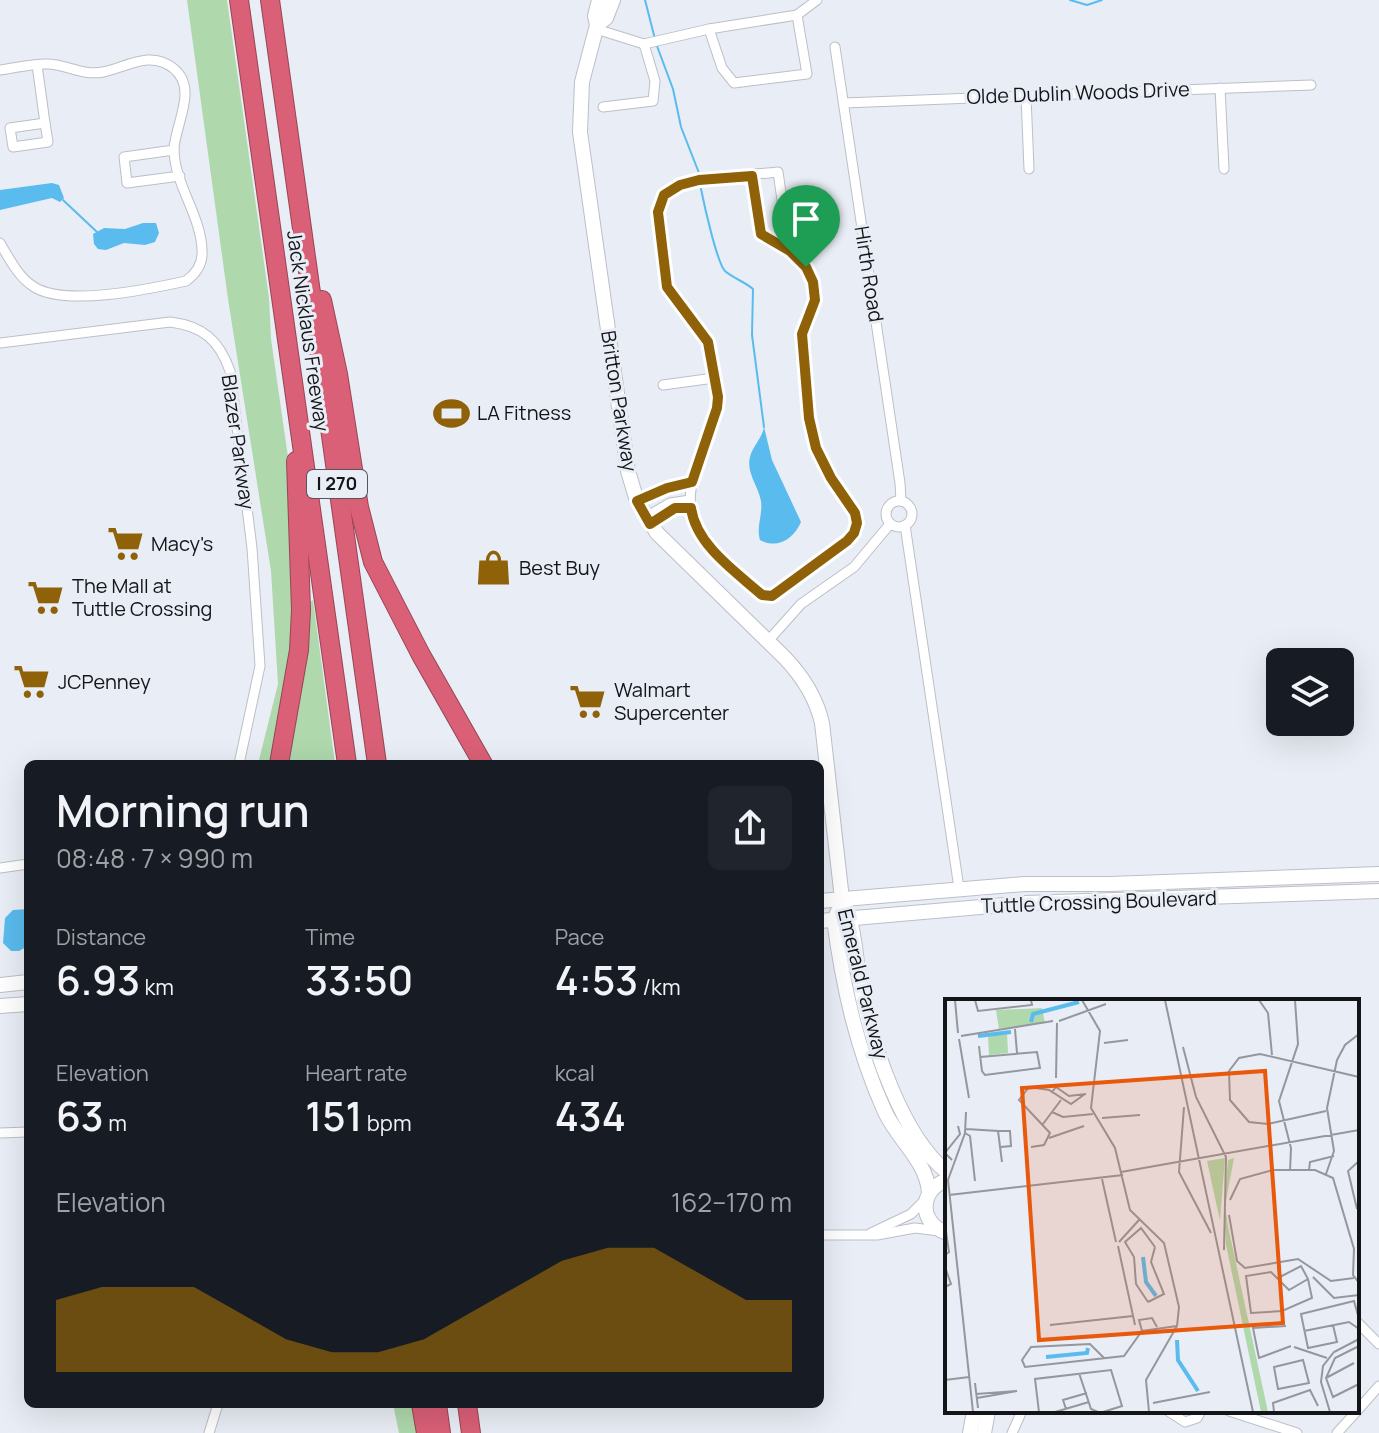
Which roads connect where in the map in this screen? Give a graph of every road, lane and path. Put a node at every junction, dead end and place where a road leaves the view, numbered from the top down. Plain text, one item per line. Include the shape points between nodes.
1 (239, 0) edge
2 (270, 0) edge
3 (599, 0) edge
4 (613, 0) edge
5 (817, 0) edge
6 (797, 15) junction
7 (596, 27) junction
8 (709, 29) junction
9 (644, 44) junction
10 (835, 47) dead end
11 (37, 65) junction
12 (0, 70) edge
13 (1311, 85) dead end
14 (1220, 88) junction
15 (1026, 96) junction
16 (844, 103) junction
17 (603, 107) dead end
18 (45, 123) dead end
19 (174, 150) junction
20 (1029, 169) dead end
21 (1224, 169) dead end
22 (180, 176) junction
23 (752, 176) junction
24 (298, 203) junction
25 (0, 243) edge
26 (781, 245) junction
27 (4, 259) edge
28 (0, 343) edge
29 (714, 378) junction
30 (663, 385) dead end
31 (301, 435) junction
32 (692, 482) junction
33 (667, 488) junction
34 (637, 501) junction
35 (901, 501) junction
36 (691, 504) junction
37 (674, 505) junction
38 (648, 520) junction
39 (890, 524) junction
40 (905, 525) junction
41 (768, 641) junction
42 (240, 760) edge
43 (280, 760) edge
44 (346, 760) edge
45 (376, 760) edge
46 (481, 760) edge
47 (24, 865) edge
48 (0, 868) edge
49 (1379, 874) edge
50 (959, 888) junction
51 (1379, 891) edge
52 (842, 899) junction
53 (824, 901) edge
54 (851, 918) junction
55 (827, 920) edge
56 (24, 982) edge
57 (0, 985) edge
58 (24, 1004) edge
59 (0, 1006) edge
60 (24, 1132) edge
61 (0, 1133) edge
62 (945, 1170) edge
63 (945, 1182) edge
64 (927, 1196) junction
65 (943, 1232) edge
66 (824, 1235) edge
67 (869, 1235) junction
68 (1359, 1324) edge
69 (1379, 1344) edge
70 (1379, 1386) edge
71 (217, 1408) edge
72 (422, 1408) edge
73 (438, 1408) edge
74 (468, 1408) edge
75 (480, 1408) edge
76 (1359, 1409) edge
77 (974, 1413) edge
78 (988, 1413) edge
79 (1021, 1413) edge
80 (1171, 1413) edge
81 (1200, 1413) edge
82 (1235, 1413) edge
83 (1355, 1413) edge
84 (209, 1433) edge
85 (426, 1433) edge
86 (441, 1433) edge
87 (471, 1433) edge
88 (483, 1433) edge
89 (970, 1433) edge
90 (984, 1433) edge
91 (1012, 1433) edge
92 (1297, 1433) edge
93 (1337, 1433) edge

1 - 31 highway, Jack Nicklaus Freeway / I 270
2 - 24 highway, Jack Nicklaus Freeway / I 270
3 - 7 main road, Britton Parkway
4 - 7 main road, Britton Parkway
5 - 6 street
6 - 8 street
6 - 8 street via 807,74 734,83 722,68
7 - 9 street
7 - 34 main road, Britton Parkway via 582,82 580,132 628,471
8 - 9 street
9 - 17 street via 655,81 653,101
10 - 16 street, Hirth Road
11 - 12 street
11 - 18 street
11 - 19 street via 102,72 144,59 174,68 185,90
13 - 14 street, Olde Dublin Woods Drive
14 - 15 street, Olde Dublin Woods Drive
14 - 21 street
15 - 16 street, Olde Dublin Woods Drive
15 - 20 street
16 - 35 street, Hirth Road
19 - 22 street
19 - 22 street via 124,157 127,183
22 - 27 street via 202,249 199,266 186,281 59,296 28,282
23 - 26 street via 761,234
23 - 26 street via 778,172 787,234
23 - 29 street via 680,185 664,195 658,212 667,287 708,342
24 - 45 highway, Jack Nicklaus Freeway / I 270
24 - 46 highway via 331,337 373,562
25 - 27 street
26 - 36 street via 806,267 813,282 815,300 802,334 811,430 831,478 855,513 854,533 781,592 762,595 704,540
28 - 42 street, Blazer Parkway via 170,322 191,324 225,357 251,537 260,666
29 - 30 street
29 - 32 street via 716,416
31 - 43 highway via 294,469 299,650
31 - 44 highway, Jack Nicklaus Freeway / I 270
32 - 33 street
32 - 36 street
33 - 34 street
33 - 37 street
34 - 38 main road, Britton Parkway
35 - 39 street via 887,508
35 - 40 street via 911,510
36 - 37 street
37 - 38 street
38 - 41 main road, Britton Parkway
39 - 40 street
39 - 41 street via 854,567 801,604
40 - 50 street
41 - 52 main road, Britton Parkway via 801,675 820,712
47 - 48 street
49 - 50 main road, Tuttle Crossing Boulevard
50 - 52 main road, Tuttle Crossing Boulevard
51 - 54 main road, Tuttle Crossing Boulevard via 1026,903
52 - 53 main road, Tuttle Crossing Boulevard
52 - 54 main road, Emerald Parkway
52 - 55 main road, Emerald Parkway
54 - 55 main road, Tuttle Crossing Boulevard
54 - 62 main road, Emerald Parkway via 861,989 884,1069 925,1151
55 - 64 main road, Emerald Parkway via 864,1063 897,1135 924,1169
56 - 57 main road
58 - 59 main road
60 - 61 street
63 - 64 main road
64 - 65 main road, Emerald Parkway via 927,1218
64 - 67 street via 911,1214
65 - 67 street via 915,1228
66 - 67 street
68 - 69 street
70 - 76 street
71 - 84 street
72 - 85 highway
73 - 86 highway
74 - 87 highway
75 - 88 highway
77 - 89 main road
78 - 90 main road
79 - 91 street
80 - 81 street via 1185,1422
82 - 92 street
83 - 93 street

